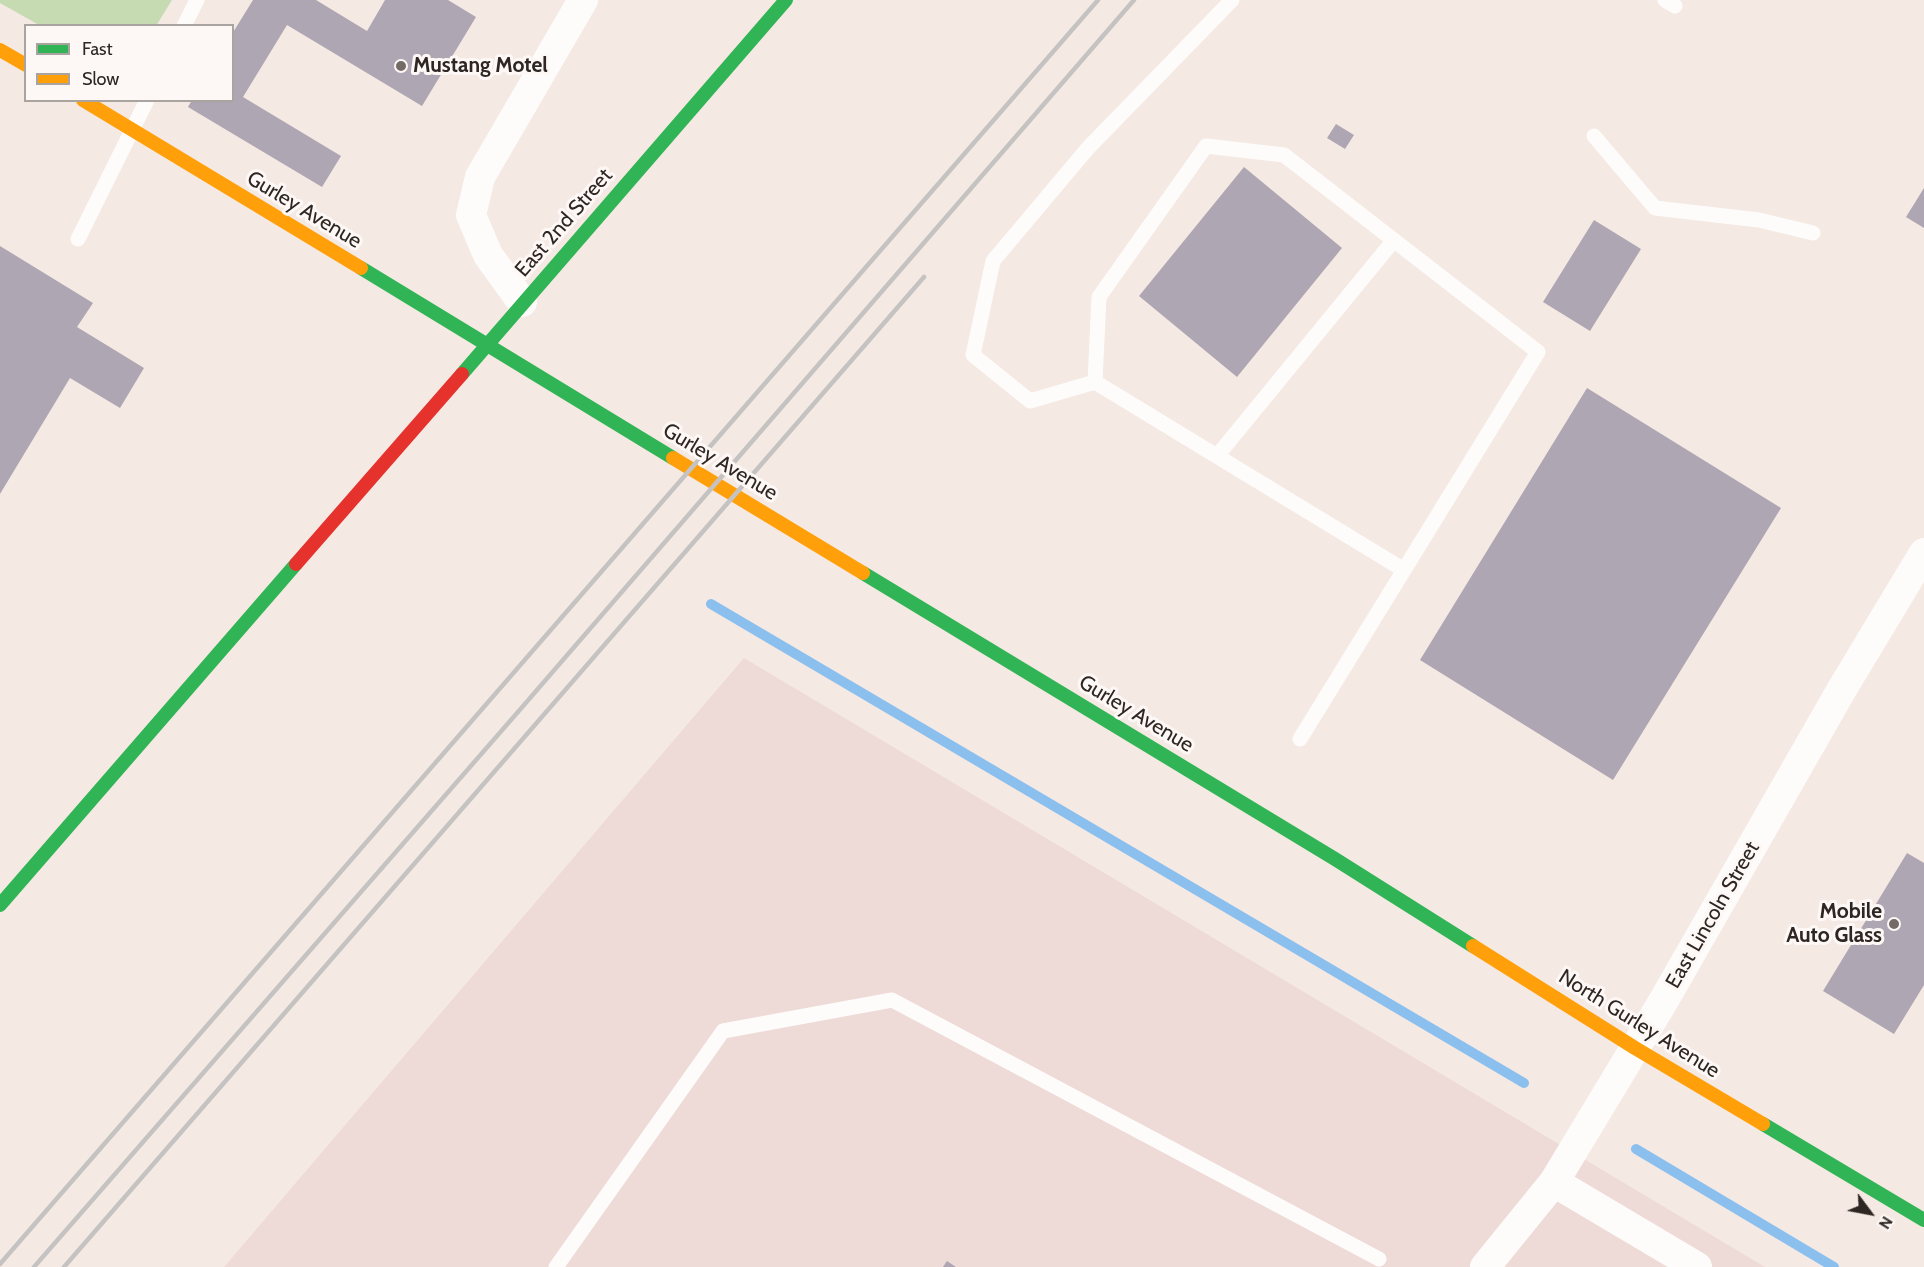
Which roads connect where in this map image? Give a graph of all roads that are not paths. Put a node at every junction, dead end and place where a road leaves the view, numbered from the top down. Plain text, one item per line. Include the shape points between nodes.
1 (197, 0) edge
2 (583, 0) edge
3 (786, 0) edge
4 (1232, 0) edge
5 (185, 24) edge
6 (0, 50) edge
7 (24, 64) edge
8 (86, 102) edge
9 (146, 102) edge
10 (1594, 136) dead end
11 (1813, 233) dead end
12 (78, 239) dead end
13 (1394, 240) junction
14 (522, 302) junction
15 (1095, 382) junction
16 (1217, 456) junction
17 (1924, 553) edge
18 (1404, 570) junction
19 (1300, 740) dead end
20 (1335, 859) joint
21 (0, 905) edge
22 (1635, 1048) junction
23 (1554, 1182) junction
24 (1924, 1220) edge
25 (1379, 1259) dead end
26 (556, 1267) edge
27 (1485, 1267) edge
28 (1697, 1267) edge

1 - 5 lane
2 - 14 street via 480,177 471,215 488,255
3 - 14 street, East 2nd Street
4 - 15 lane via 1088,148 993,261 973,355 1030,401
6 - 7 street
8 - 20 street, Gurley Avenue
9 - 12 lane
10 - 11 lane via 1655,208 1758,220
13 - 15 lane via 1284,155 1206,146 1099,297
13 - 16 lane
13 - 18 lane via 1539,352
14 - 21 street, East 2nd Street
15 - 16 lane
16 - 18 lane
17 - 22 street, East Lincoln Street
18 - 19 lane
20 - 22 street, North Gurley Avenue
22 - 23 street, East Lincoln Street
22 - 24 street, North Gurley Avenue
23 - 27 street, East Lincoln Street
23 - 28 street
25 - 26 lane via 892,1000 723,1031

